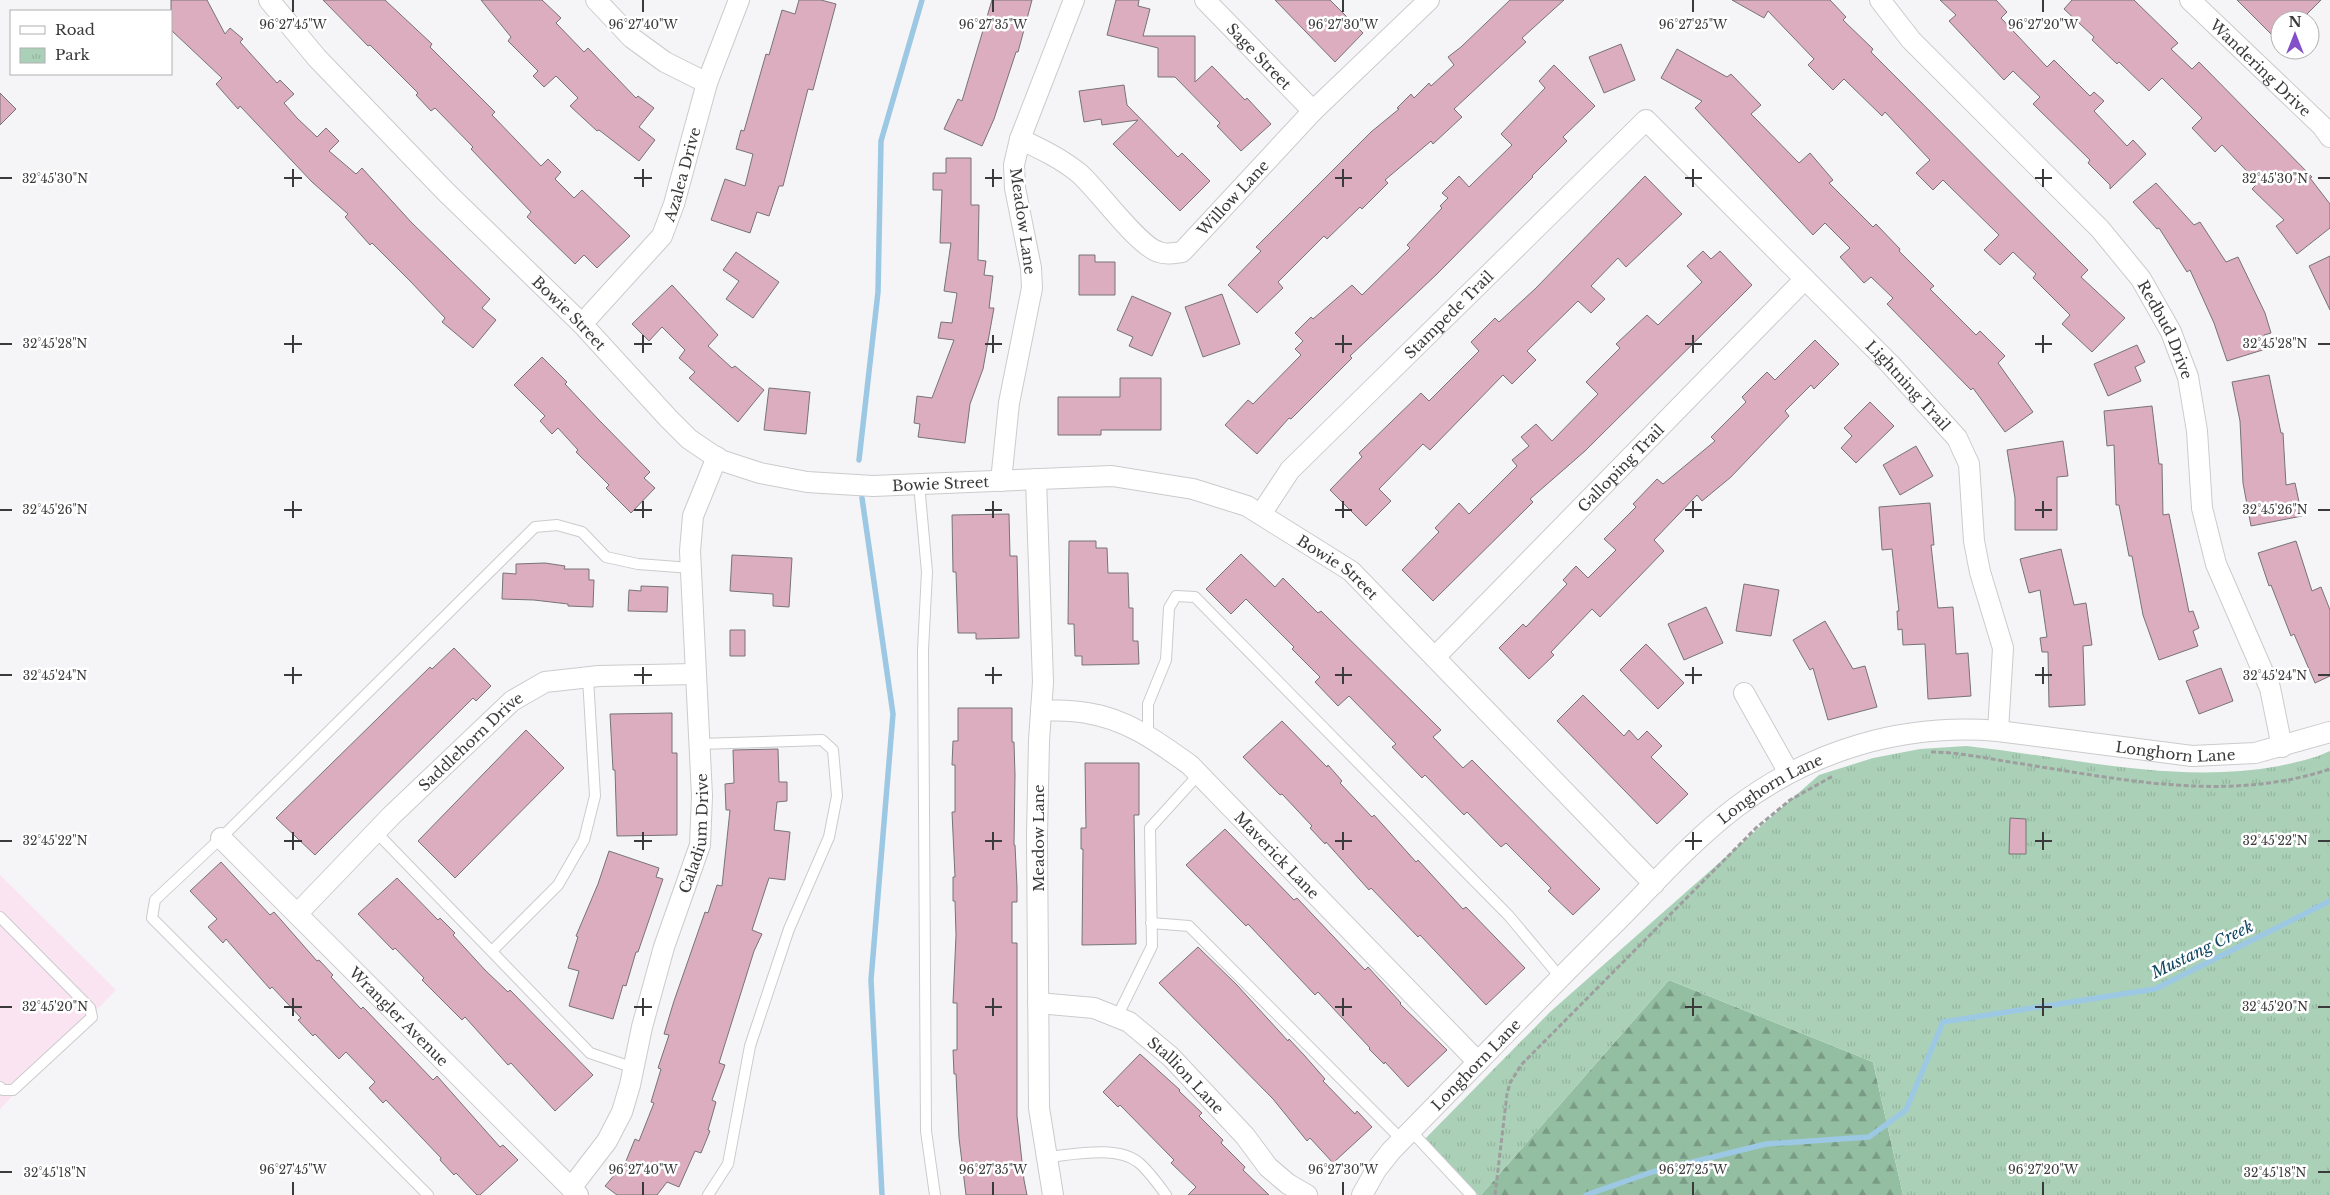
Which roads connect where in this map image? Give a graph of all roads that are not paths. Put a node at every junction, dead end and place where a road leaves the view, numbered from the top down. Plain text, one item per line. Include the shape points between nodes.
1 (269, 0) edge
2 (596, 0) edge
3 (739, 0) edge
4 (1074, 0) edge
5 (1205, 0) edge
6 (1429, 0) edge
7 (1880, 0) edge
8 (2190, 0) edge
9 (707, 83) junction
10 (1313, 111) junction
11 (1646, 120) joint
12 (2330, 137) edge
13 (1020, 139) junction
14 (1805, 280) junction
15 (582, 324) junction
16 (717, 457) junction
17 (1036, 479) junction
18 (1001, 481) junction
19 (919, 484) junction
20 (1261, 514) junction
21 (691, 568) junction
22 (1435, 657) junction
23 (695, 674) junction
24 (588, 678) junction
25 (1744, 693) dead end
26 (1041, 710) junction
27 (1998, 731) junction
28 (2330, 732) edge
29 (1148, 735) junction
30 (700, 744) junction
31 (2282, 747) junction
32 (1788, 773) junction
33 (1199, 774) junction
34 (376, 832) junction
35 (221, 838) junction
36 (1654, 884) junction
37 (297, 914) junction
38 (0, 917) edge
39 (1151, 923) junction
40 (492, 951) junction
41 (1560, 977) junction
42 (1038, 1003) junction
43 (1117, 1017) junction
44 (1478, 1062) junction
45 (634, 1068) junction
46 (1, 1090) edge
47 (1406, 1135) junction
48 (1046, 1157) junction
49 (574, 1192) edge
50 (428, 1195) edge
51 (708, 1195) edge
52 (935, 1195) edge
53 (1053, 1195) edge
54 (1166, 1195) edge
55 (1307, 1195) edge
56 (1362, 1195) edge
57 (1471, 1195) edge

1 - 15 street, Bowie Street via 317,58 445,191
2 - 9 street via 632,38 658,57
3 - 9 street, Azalea Drive
4 - 13 street, Meadow Lane
5 - 10 street, Sage Street
6 - 10 street, Willow Lane
7 - 31 street, Redbud Drive via 1910,40 2100,229 2141,280 2171,332 2188,377 2197,431 2202,508 2216,564 2270,688
8 - 12 street, Wandering Drive
9 - 15 street, Azalea Drive via 662,236
10 - 13 street, Willow Lane via 1182,252 1173,254 1158,252 1142,241 1080,174 1055,156
11 - 14 street, Lightning Trail
11 - 20 street, Stampede Trail via 1290,470
13 - 18 street, Meadow Lane via 1014,165 1015,188 1032,288 1010,403
14 - 22 street, Galloping Trail
14 - 27 street, Lightning Trail via 1890,364 1957,438 1969,464 1974,541 2003,648
15 - 16 street, Bowie Street via 689,439
16 - 19 street, Bowie Street via 760,473 807,482 873,486
16 - 21 street, Caladium Drive via 693,516
17 - 18 street, Bowie Street
17 - 20 street, Bowie Street via 1112,476 1193,489 1247,506
17 - 26 street, Meadow Lane via 1043,682
18 - 19 street, Bowie Street
19 - 52 lane via 927,572 923,650 926,1131
20 - 22 street, Bowie Street via 1351,572
21 - 23 street, Caladium Drive
21 - 35 lane via 638,564 606,557 582,532 557,525 535,527
22 - 36 street, Bowie Street
23 - 24 street, Saddlehorn Drive
23 - 30 street, Caladium Drive
24 - 34 street, Saddlehorn Drive via 545,682 512,701
24 - 40 lane via 595,796 584,840 558,885
25 - 32 street
26 - 29 street, Maverick Lane via 1087,712 1118,721
26 - 42 street, Meadow Lane via 1037,836
27 - 31 street, Longhorn Lane via 2192,756 2255,753
27 - 32 street, Longhorn Lane via 1943,729 1893,735 1847,748
28 - 31 street, Longhorn Lane
29 - 33 street, Maverick Lane
29 - 41 lane via 1148,704 1166,660 1169,608 1176,596 1196,597 1508,916
30 - 45 street, Caladium Drive via 700,845 664,947
30 - 51 lane via 822,740 833,750 837,796 828,837 790,929 750,1046 728,1164
32 - 36 street, Longhorn Lane via 1729,813
33 - 39 lane via 1150,828
33 - 44 street, Maverick Lane
34 - 37 street, Saddlehorn Drive
34 - 40 lane
35 - 37 street, Wrangler Avenue
35 - 50 lane via 155,900 152,918
36 - 41 street, Longhorn Lane
37 - 49 street, Wrangler Avenue
38 - 46 lane via 90,1008 92,1017 13,1090
39 - 43 lane via 1152,946
39 - 47 lane via 1189,926
40 - 45 lane via 590,1053
41 - 44 street, Longhorn Lane
42 - 43 street, Stallion Lane via 1094,1008
42 - 48 street, Meadow Lane via 1039,1108
43 - 55 street, Stallion Lane via 1129,1022 1171,1057 1245,1136 1268,1167
44 - 47 street, Longhorn Lane
45 - 49 street, Caladium Drive via 622,1112
47 - 56 street, Longhorn Lane via 1376,1170
47 - 57 lane
48 - 53 street, Meadow Lane
48 - 54 lane via 1106,1152 1127,1156 1145,1170

